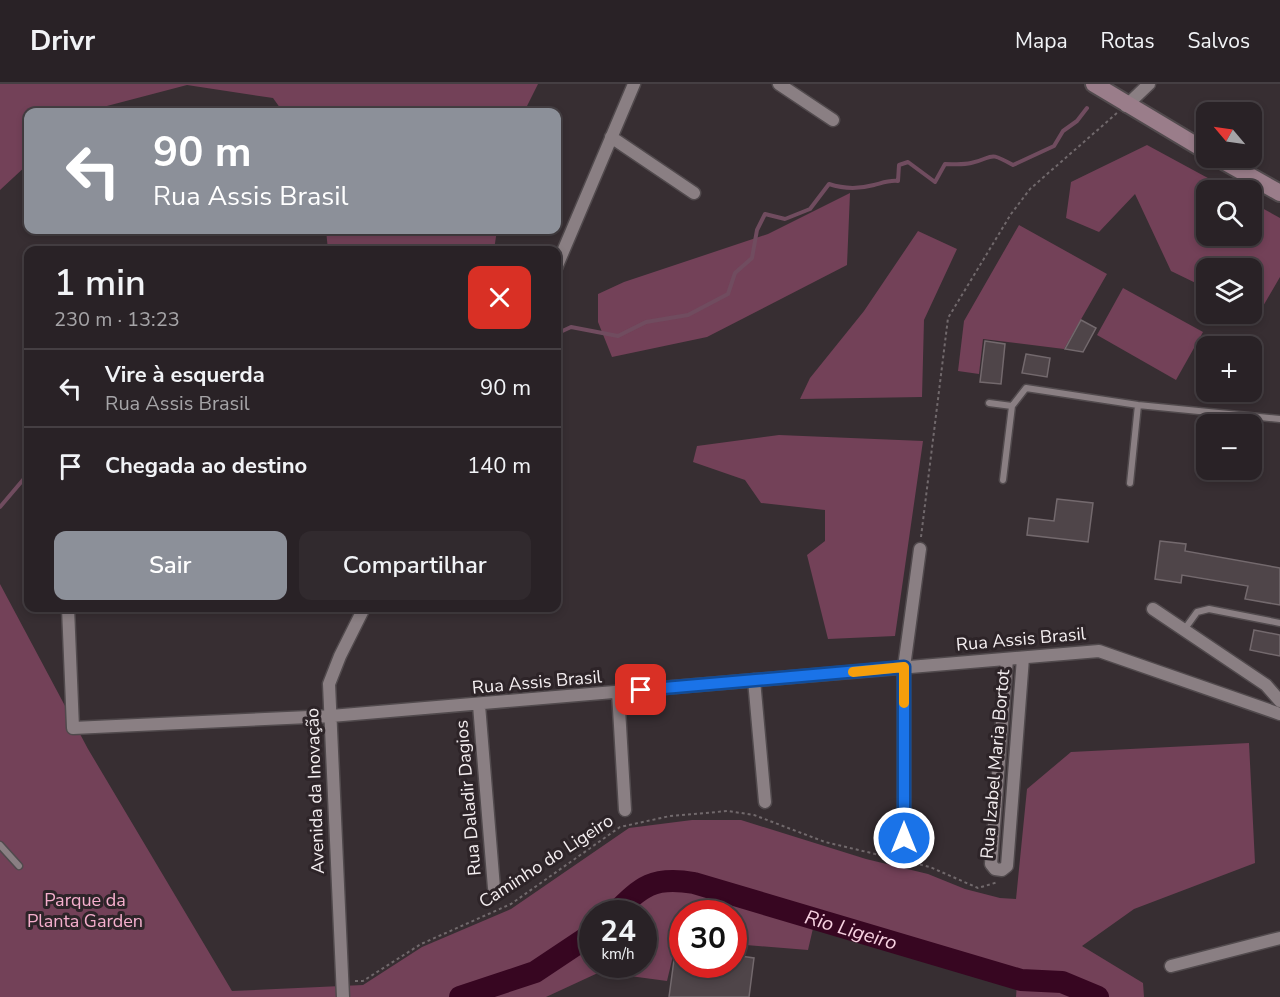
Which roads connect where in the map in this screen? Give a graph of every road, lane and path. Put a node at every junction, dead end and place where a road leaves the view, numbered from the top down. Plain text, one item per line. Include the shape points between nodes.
1 (634, 84) edge
2 (779, 84) edge
3 (1094, 84) edge
4 (1149, 84) edge
5 (1126, 105) junction
6 (833, 120) dead end
7 (611, 137) junction
8 (1196, 145) edge
9 (1236, 168) edge
10 (694, 193) dead end
11 (1280, 193) edge
12 (561, 256) edge
13 (988, 403) dead end
14 (1138, 405) junction
15 (1012, 406) junction
16 (1280, 419) edge
17 (1003, 480) dead end
18 (1130, 483) dead end
19 (920, 549) joint
20 (1153, 609) dead end
21 (68, 612) edge
22 (362, 612) edge
23 (1280, 623) edge
24 (1184, 630) junction
25 (1023, 657) junction
26 (1007, 659) junction
27 (904, 667) junction
28 (754, 680) junction
29 (618, 692) junction
30 (1280, 701) edge
31 (479, 705) junction
32 (1280, 714) edge
33 (331, 716) junction
34 (765, 802) dead end
35 (625, 810) dead end
36 (904, 838) dead end
37 (0, 845) edge
38 (19, 866) dead end
39 (1007, 866) junction
40 (494, 888) dead end
41 (1280, 938) edge
42 (1171, 966) dead end
43 (340, 981) junction
44 (343, 997) edge

1 - 7 street
2 - 6 street
3 - 5 main road
4 - 5 street
5 - 8 main road
5 - 19 path via 1030,189 948,318
7 - 10 street
7 - 12 street
9 - 11 main road
13 - 15 lane
14 - 15 lane via 1026,388
14 - 16 lane
14 - 18 lane
15 - 17 lane
19 - 27 street
20 - 24 street
21 - 33 street, Rua Assis Brasil via 73,728
22 - 33 street, Avenida da Inovação via 329,684
23 - 24 lane via 1209,609 1197,612
24 - 30 street via 1266,684
25 - 26 street, Rua Assis Brasil
25 - 32 street, Rua Assis Brasil via 1099,651
25 - 39 street, Rua Izabel Maria Bortot
26 - 27 street, Rua Assis Brasil
26 - 39 street, Rua Izabel Maria Bortot via 991,864 994,869
27 - 28 street, Rua Assis Brasil
27 - 36 street
28 - 29 street, Rua Assis Brasil
28 - 34 street
29 - 31 street, Rua Assis Brasil
29 - 35 street
31 - 33 street, Rua Assis Brasil
31 - 40 street, Rua Daladir Dagios
33 - 43 street, Avenida da Inovação
37 - 38 lane
39 - 43 path, Caminho do Ligeiro via 1008,876 978,888 930,867 825,842 754,815 728,811 670,816 620,827 511,904 421,944 363,981
41 - 42 street
43 - 44 street, Avenida da Inovação

